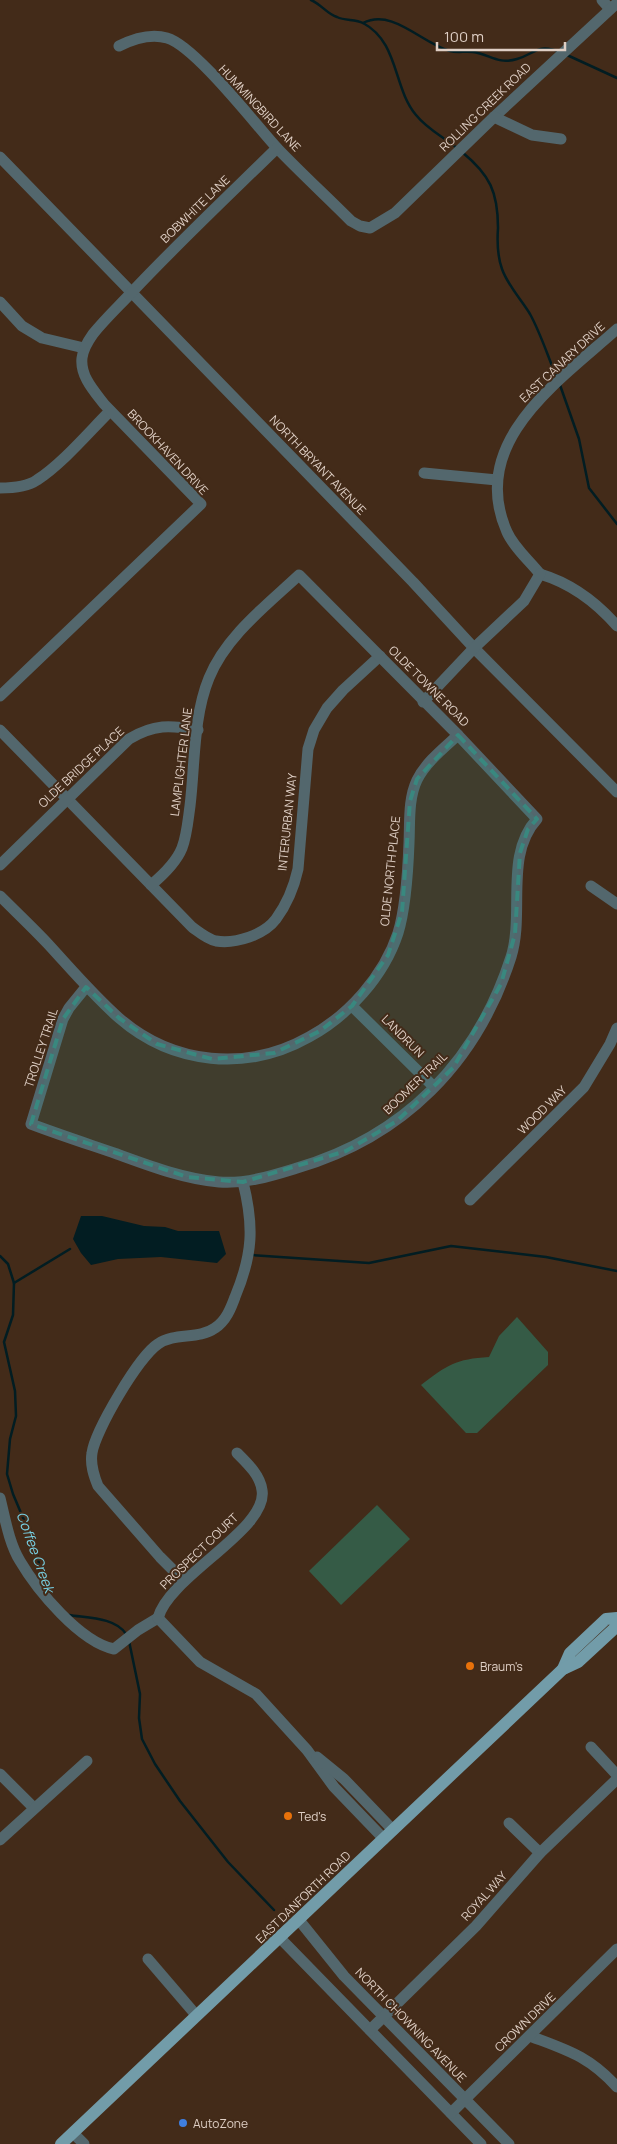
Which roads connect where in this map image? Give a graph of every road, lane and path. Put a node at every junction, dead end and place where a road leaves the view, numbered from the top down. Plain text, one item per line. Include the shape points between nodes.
1 (602, 0) edge
2 (614, 6) edge
3 (119, 46) dead end
4 (494, 117) junction
5 (561, 139) dead end
6 (277, 148) junction
7 (0, 156) edge
8 (370, 228) joint
9 (132, 292) junction
10 (0, 302) edge
11 (617, 329) edge
12 (84, 348) junction
13 (110, 411) junction
14 (424, 473) dead end
15 (497, 480) junction
16 (0, 488) edge
17 (540, 574) junction
18 (299, 575) joint
19 (617, 626) edge
20 (474, 648) junction
21 (380, 656) junction
22 (0, 696) edge
23 (423, 702) junction
24 (0, 730) edge
25 (198, 730) junction
26 (458, 735) junction
27 (617, 792) edge
28 (66, 800) junction
29 (537, 819) joint
30 (0, 865) edge
31 (151, 885) junction
32 (591, 886) dead end
33 (0, 896) edge
34 (617, 904) edge
35 (86, 987) junction
36 (352, 1006) junction
37 (617, 1028) edge
38 (434, 1087) junction
39 (31, 1124) joint
40 (243, 1182) junction
41 (470, 1200) dead end
42 (237, 1453) dead end
43 (0, 1498) edge
44 (184, 1581) junction
45 (158, 1618) junction
46 (617, 1619) edge
47 (591, 1748) dead end
48 (307, 1750) junction
49 (87, 1761) dead end
50 (0, 1774) edge
51 (617, 1775) edge
52 (617, 1779) edge
53 (34, 1808) junction
54 (509, 1823) dead end
55 (394, 1830) junction
56 (384, 1839) junction
57 (0, 1840) edge
58 (540, 1854) junction
59 (299, 1920) junction
60 (280, 1938) junction
61 (617, 1949) edge
62 (148, 1959) dead end
63 (196, 2015) junction
64 (383, 2016) junction
65 (370, 2030) junction
66 (530, 2036) junction
67 (617, 2087) edge
68 (465, 2099) junction
69 (451, 2113) junction
70 (73, 2132) junction
71 (61, 2144) edge
72 (84, 2144) edge
73 (481, 2144) edge
74 (509, 2144) edge

1 - 2 street
2 - 4 street, ROLLING CREEK ROAD
3 - 6 street, HUMMINGBIRD LANE via 133,39 152,36 167,38 183,47
4 - 5 street via 532,135
4 - 8 street, ROLLING CREEK ROAD via 395,213
6 - 8 street, HUMMINGBIRD LANE via 351,220
6 - 9 street, BOBWHITE LANE
7 - 9 street, NORTH BRYANT AVENUE
9 - 12 street
9 - 20 street, NORTH BRYANT AVENUE
10 - 12 street via 22,326 42,338
11 - 15 street, EAST CANARY DRIVE via 532,407 508,444
12 - 13 street, BROOKHAVEN DRIVE via 84,373
13 - 16 street via 36,481
13 - 22 street, BROOKHAVEN DRIVE via 201,504
14 - 15 street
15 - 17 street, EAST CANARY DRIVE via 507,533
17 - 19 street via 571,587 607,614
17 - 20 street via 524,601
18 - 21 street, OLDE TOWNE ROAD
18 - 25 street, LAMPLIGHTER LANE via 228,646 209,678 199,713
20 - 23 street
20 - 27 street, NORTH BRYANT AVENUE
21 - 23 street, OLDE TOWNE ROAD
21 - 31 street, INTERURBAN WAY via 343,690 314,730 308,750 298,869 294,887 275,921 246,938 215,941 192,927
23 - 26 street, OLDE TOWNE ROAD
24 - 28 street, INTERURBAN WAY
25 - 28 street, OLDE BRIDGE PLACE via 175,726 144,730 116,750
25 - 31 street, LAMPLIGHTER LANE via 187,830 182,848 173,863
26 - 29 street, OLDE TOWNE ROAD
26 - 36 street, OLDE NORTH PLACE via 417,780 410,801 409,846 398,933 388,955
28 - 30 street, OLDE BRIDGE PLACE
28 - 31 street, INTERURBAN WAY
29 - 38 street, BOOMER TRAIL via 528,829 520,853 515,934 512,954 501,984 468,1048
32 - 34 street
33 - 35 street, OLDE NORTH PLACE
35 - 36 street, OLDE NORTH PLACE via 119,1018 156,1044 212,1059 255,1058 274,1053 320,1031
35 - 39 street, TROLLEY TRAIL via 64,1019
36 - 38 street, LANDRUN
37 - 41 street, WOOD WAY via 584,1087
38 - 40 street, BOOMER TRAIL via 397,1121 346,1151 266,1178
39 - 40 street, BOOMER TRAIL via 187,1177
40 - 44 street via 250,1212 248,1260 224,1319 207,1332 179,1335 158,1344 122,1392 95,1440 91,1455 98,1486
42 - 44 street, PROSPECT COURT via 258,1478 263,1492 258,1513
43 - 45 street via 19,1560 58,1610 81,1631 114,1649
44 - 45 street, PROSPECT COURT via 161,1608
45 - 48 street via 200,1662 256,1694
46 - 55 main road, EAST DANFORTH ROAD via 606,1620 570,1653 563,1669
47 - 51 street
48 - 55 street via 344,1778
48 - 56 street via 334,1787
49 - 53 street
50 - 53 street
52 - 58 street, ROYAL WAY
53 - 57 street
54 - 58 street
55 - 56 main road, EAST DANFORTH ROAD
56 - 59 main road, EAST DANFORTH ROAD
58 - 64 street, ROYAL WAY via 476,1926
59 - 60 main road, EAST DANFORTH ROAD
59 - 64 street, NORTH CHOWNING AVENUE via 344,1976
60 - 63 main road, EAST DANFORTH ROAD
60 - 65 street
61 - 66 street, CROWN DRIVE
62 - 63 street
63 - 70 main road, EAST DANFORTH ROAD
64 - 65 street, ROYAL WAY
64 - 68 street, NORTH CHOWNING AVENUE
65 - 69 street
66 - 67 street via 595,2065
66 - 68 street, CROWN DRIVE
68 - 69 street, CROWN DRIVE
68 - 74 street, NORTH CHOWNING AVENUE
69 - 73 street
70 - 71 main road, EAST DANFORTH ROAD
70 - 72 street

